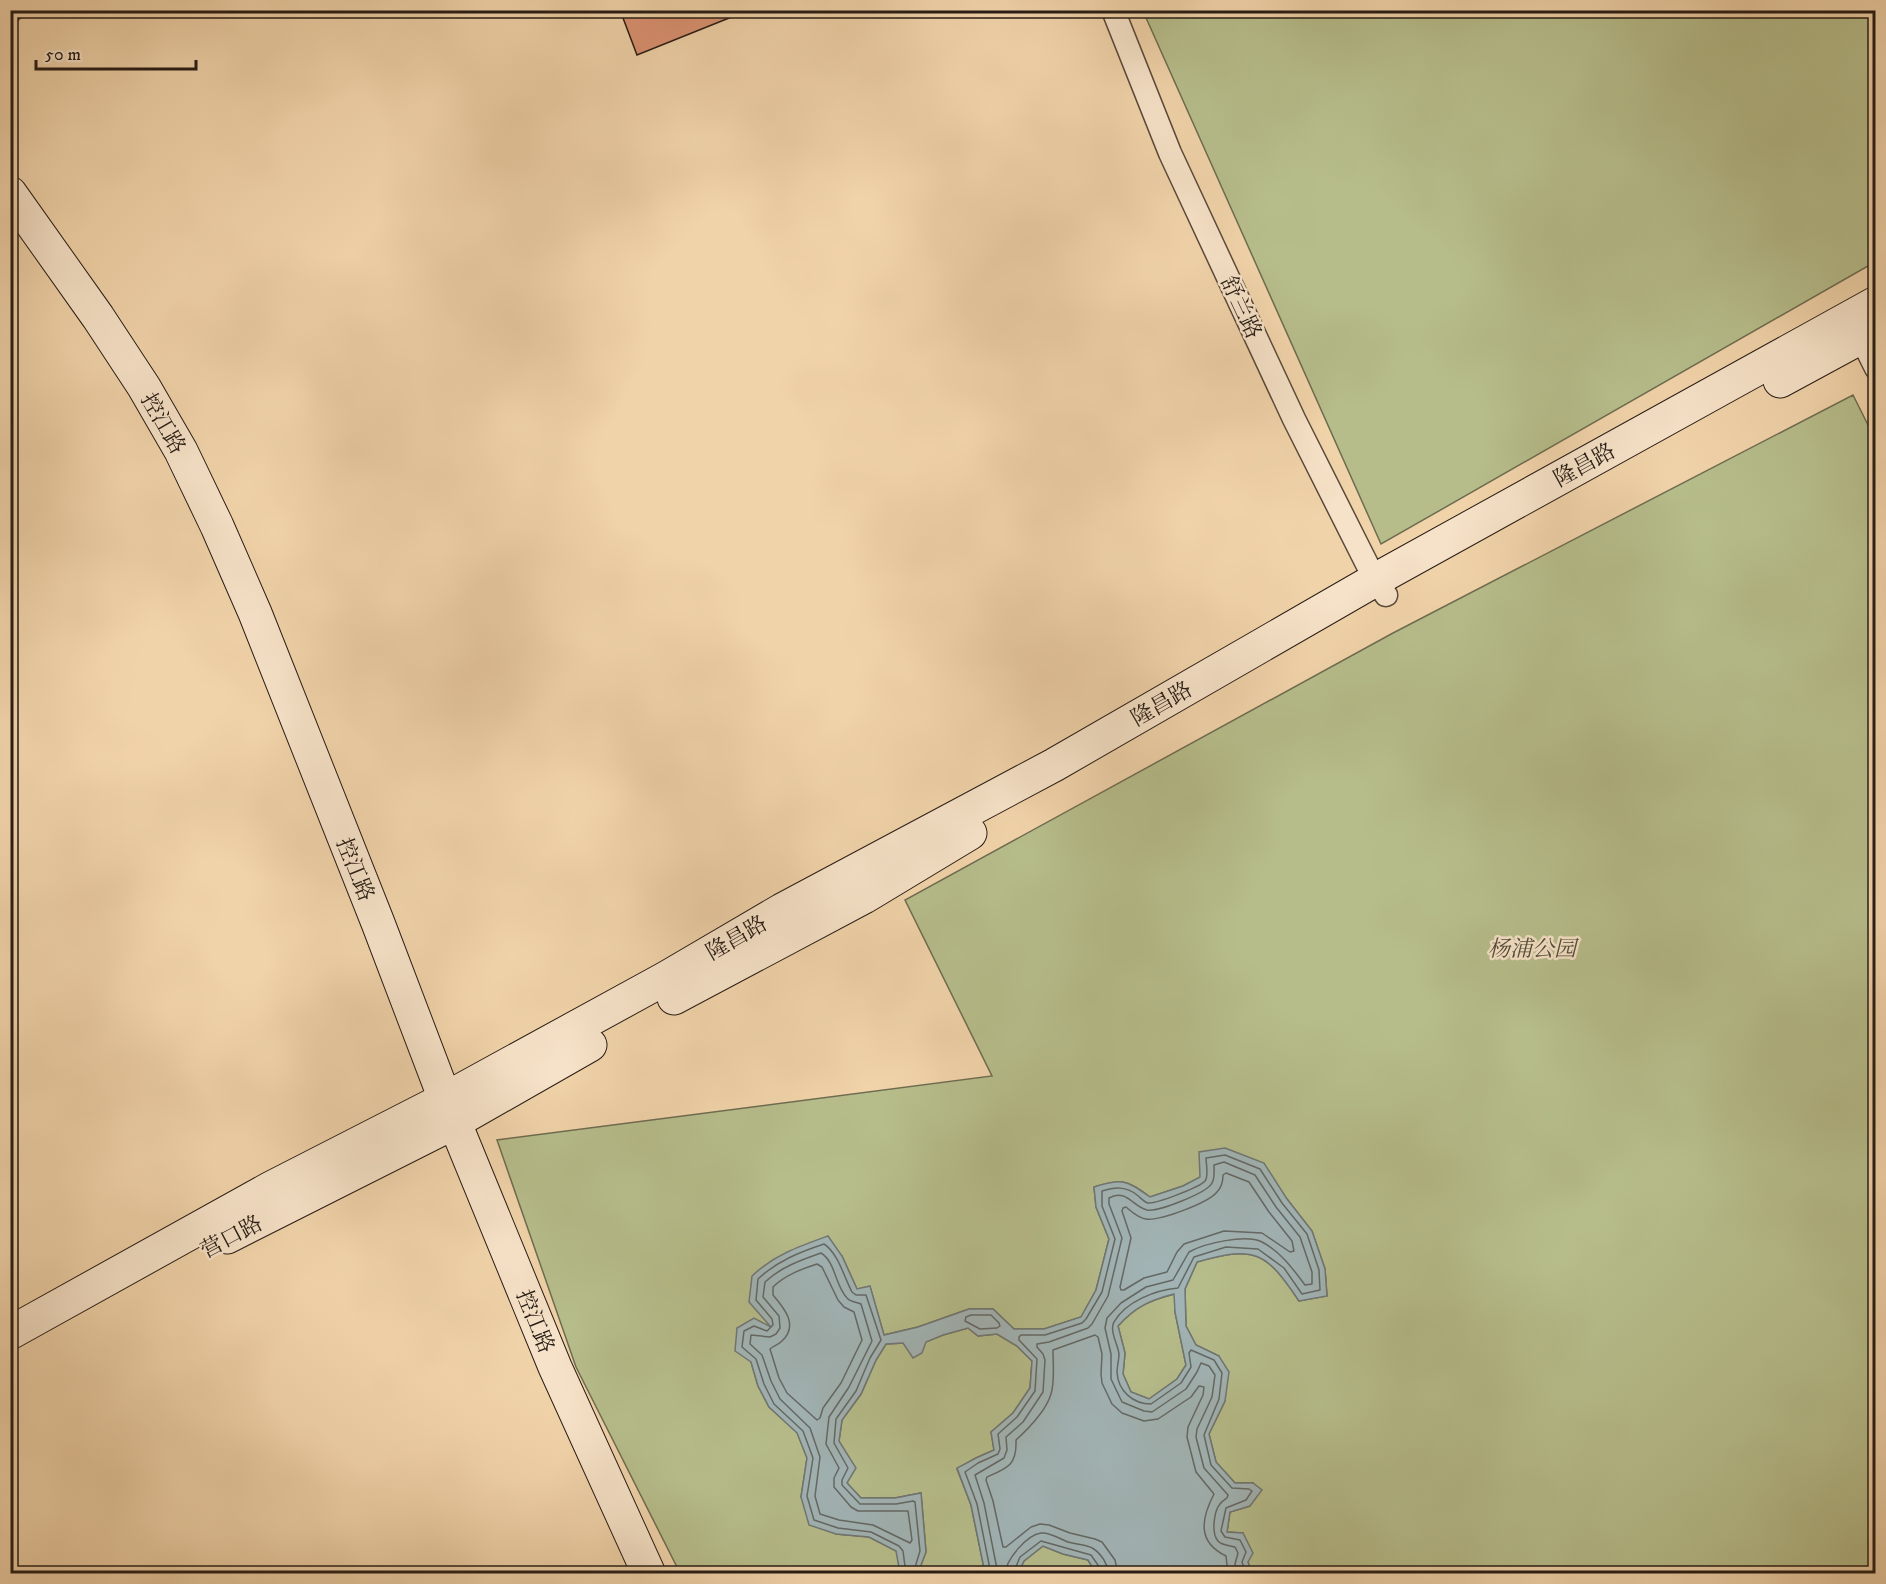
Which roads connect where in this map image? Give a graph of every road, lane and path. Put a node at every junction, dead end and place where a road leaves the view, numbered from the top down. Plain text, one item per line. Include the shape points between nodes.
1 (1113, 10) edge
2 (10, 193) edge
3 (1865, 321) edge
4 (1875, 368) edge
5 (1381, 588) junction
6 (450, 1111) junction
7 (10, 1333) edge
8 (10, 1356) edge
9 (649, 1574) edge

1 - 5 street, 舒兰路 via 1170,153 1294,419
2 - 6 main road, 控江路 via 98,317 181,451 255,614
3 - 4 street
3 - 5 main road, 隆昌路
5 - 6 main road, 隆昌路 via 782,910
6 - 7 main road, 营口路 via 271,1188
6 - 8 main road, 营口路
6 - 9 main road, 控江路 via 555,1367

